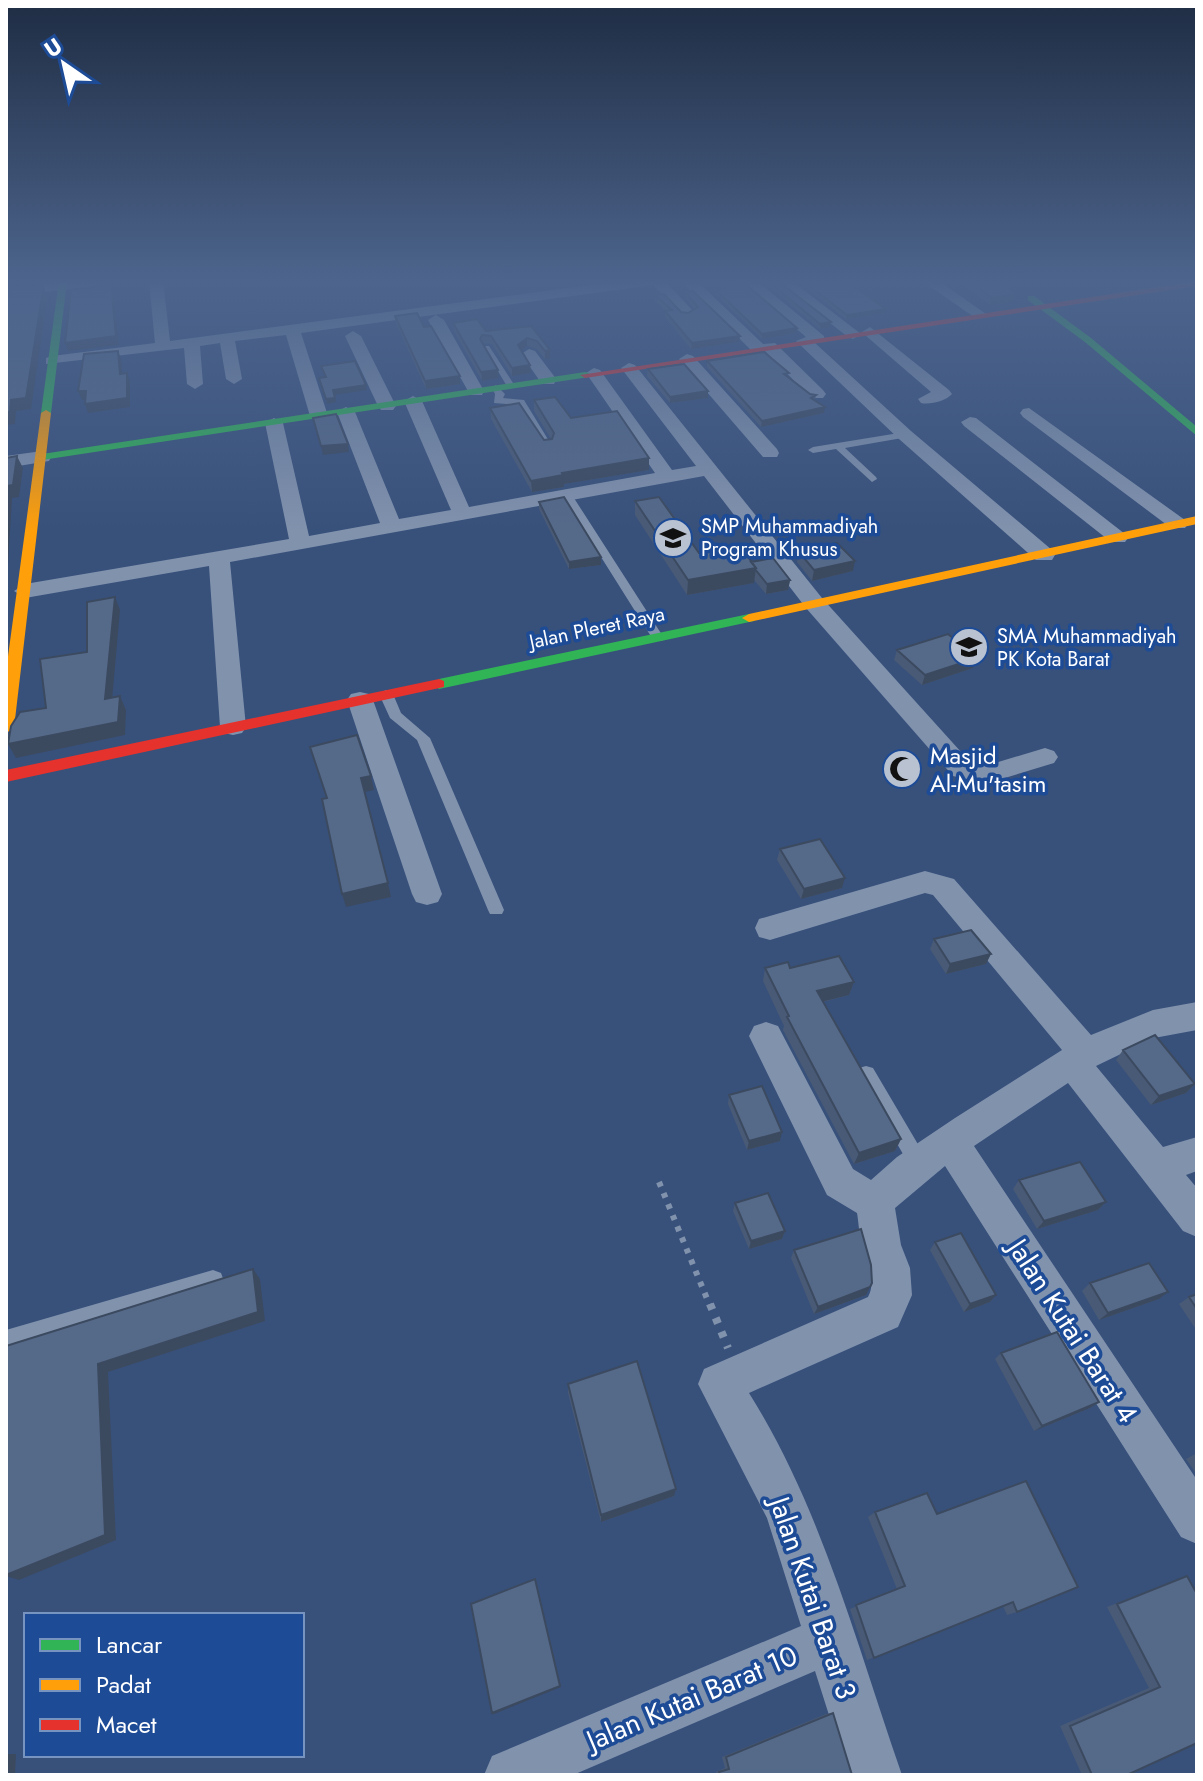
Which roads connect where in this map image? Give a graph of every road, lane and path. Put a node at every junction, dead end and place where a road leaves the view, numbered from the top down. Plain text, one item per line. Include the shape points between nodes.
1 (52, 364) edge
2 (194, 364) edge
3 (231, 364) edge
4 (303, 364) edge
5 (367, 364) edge
6 (461, 364) edge
7 (493, 364) edge
8 (536, 364) edge
9 (654, 364) edge
10 (692, 364) edge
11 (783, 364) edge
12 (835, 364) edge
13 (903, 364) edge
14 (1116, 364) edge
15 (629, 368) junction
16 (594, 373) junction
17 (234, 379) dead end
18 (548, 380) junction
19 (195, 384) dead end
20 (503, 387) junction
21 (476, 391) junction
22 (817, 394) edge
23 (927, 399) dead end
24 (413, 401) junction
25 (387, 406) junction
26 (346, 412) junction
27 (1029, 413) dead end
28 (319, 416) junction
29 (970, 422) dead end
30 (274, 423) junction
31 (1197, 433) edge
32 (905, 435) junction
33 (547, 446) edge
34 (838, 446) junction
35 (813, 450) dead end
36 (770, 453) dead end
37 (42, 457) junction
38 (6, 462) edge
39 (706, 470) junction
40 (666, 476) junction
41 (872, 479) dead end
42 (567, 495) junction
43 (462, 513) junction
44 (1187, 522) edge
45 (392, 526) junction
46 (1118, 538) junction
47 (300, 544) junction
48 (1044, 555) junction
49 (219, 558) junction
50 (25, 591) junction
51 (814, 603) junction
52 (658, 638) junction
53 (373, 697) junction
54 (233, 727) junction
55 (6, 728) edge
56 (1045, 757) dead end
57 (6, 776) edge
58 (427, 894) dead end
59 (496, 910) dead end
60 (770, 928) dead end
61 (1197, 1016) edge
62 (766, 1036) dead end
63 (1079, 1058) junction
64 (866, 1074) edge
65 (940, 1148) junction
66 (1197, 1154) edge
67 (1157, 1166) junction
68 (659, 1182) dead end
69 (875, 1203) junction
70 (1197, 1218) edge
71 (213, 1281) edge
72 (6, 1341) edge
73 (729, 1379) junction
74 (1197, 1521) edge
75 (828, 1640) junction
76 (511, 1775) edge
77 (875, 1775) edge

1 - 37 street
2 - 19 street
3 - 17 street
4 - 28 street
5 - 25 street
6 - 21 street
7 - 20 lane
8 - 18 street
9 - 15 street
10 - 36 street
11 - 22 street
12 - 32 street
13 - 23 street via 943,394
14 - 31 street
15 - 16 street
15 - 39 street
16 - 18 street
16 - 40 street
18 - 20 street
20 - 21 street
20 - 33 lane via 497,401 521,402
21 - 24 street
24 - 25 street
24 - 43 street
25 - 26 street
26 - 28 street
26 - 45 street
27 - 44 street
28 - 30 street
29 - 46 street
30 - 37 street
30 - 47 street
32 - 34 lane
32 - 48 street
34 - 35 lane
34 - 41 lane
37 - 38 street
37 - 50 street
39 - 40 street
39 - 51 street
40 - 42 street
42 - 43 street
42 - 52 lane
43 - 45 street
44 - 46 street, Jalan Pleret Raya
45 - 47 street
46 - 48 street, Jalan Pleret Raya
47 - 49 street
48 - 51 street, Jalan Pleret Raya
49 - 50 street
49 - 54 street
50 - 55 street
51 - 52 street, Jalan Pleret Raya
51 - 56 street via 962,770 985,775
52 - 53 street, Jalan Pleret Raya
53 - 54 street, Jalan Pleret Raya
53 - 58 street
53 - 59 lane via 423,738
54 - 57 street, Jalan Pleret Raya
60 - 63 street via 935,882
61 - 63 street via 1160,1021
62 - 69 street via 840,1182
63 - 65 street
63 - 67 street
64 - 65 lane via 914,1155
65 - 69 street via 887,1187
65 - 74 street, Jalan Kutai Barat 4
66 - 67 street
67 - 70 street
68 - 73 path
69 - 73 street via 892,1295 883,1312
71 - 72 lane
73 - 75 street, Jalan Kutai Barat 3 via 788,1511
75 - 76 street, Jalan Kutai Barat 10
75 - 77 street, Jalan Kutai Barat 3

